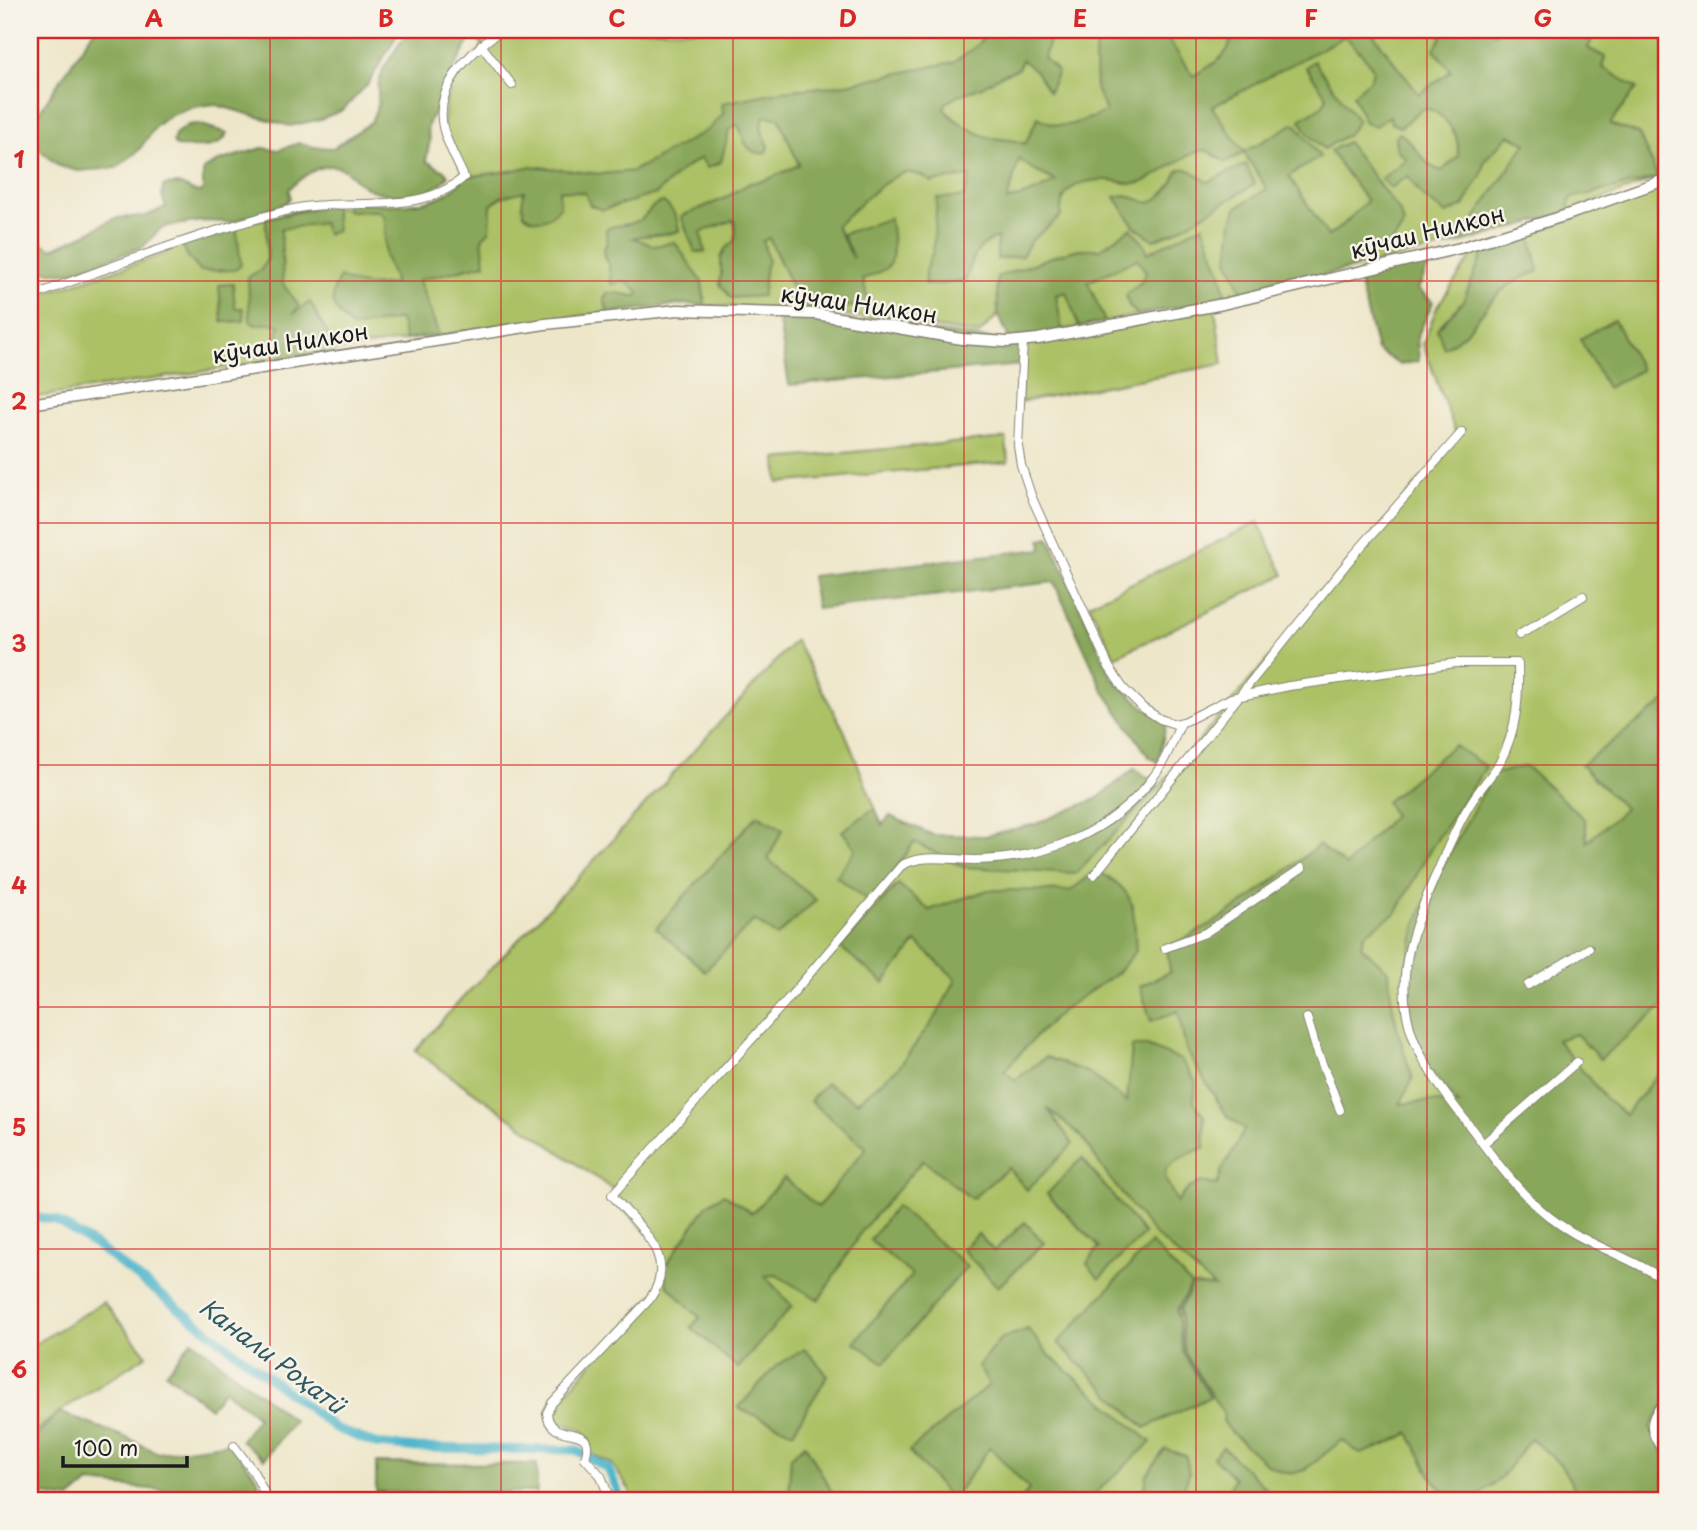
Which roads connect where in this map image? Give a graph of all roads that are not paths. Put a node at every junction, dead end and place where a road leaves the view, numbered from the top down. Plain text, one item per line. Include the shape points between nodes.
1 (501, 30) edge
2 (481, 45) junction
3 (512, 85) dead end
4 (1667, 179) edge
5 (30, 296) edge
6 (1023, 341) junction
7 (30, 404) edge
8 (1462, 432) dead end
9 (1583, 596) dead end
10 (1520, 635) dead end
11 (1240, 696) junction
12 (1181, 723) junction
13 (1302, 867) dead end
14 (1094, 875) dead end
15 (1165, 948) dead end
16 (1589, 948) dead end
17 (1528, 985) dead end
18 (1307, 1018) dead end
19 (1577, 1062) dead end
20 (1340, 1110) dead end
21 (1483, 1144) junction
22 (1667, 1280) edge
23 (1667, 1343) edge
24 (1667, 1400) edge
25 (234, 1446) dead end
26 (1667, 1457) edge
27 (268, 1500) edge
28 (610, 1500) edge

1 - 2 street
2 - 3 street
2 - 5 street via 456,72 444,102 443,129 464,177 452,187 409,200 330,204 272,214
4 - 6 street, кӯчаи Нилкон via 1460,248 1223,304
6 - 7 street, кӯчаи Нилкон via 962,339 816,314 678,310 545,324
6 - 12 street via 1018,446 1032,498 1115,678 1151,714
8 - 11 street via 1353,556
9 - 10 street
11 - 12 street
11 - 14 street
11 - 21 street via 1456,663 1518,663 1518,706 1511,737 1463,816 1420,909 1404,975 1415,1043
12 - 28 street via 1158,770 1132,803 1063,845 1015,857 919,859 901,866 611,1195 654,1245 662,1275 649,1300 549,1408 547,1417 562,1433 586,1440 585,1458 604,1481
13 - 15 street via 1205,933
16 - 17 street
18 - 20 street
19 - 21 street
21 - 22 street via 1518,1188 1555,1221
22 - 23 street via 1662,1313
24 - 26 street via 1653,1415 1651,1426
25 - 27 street

